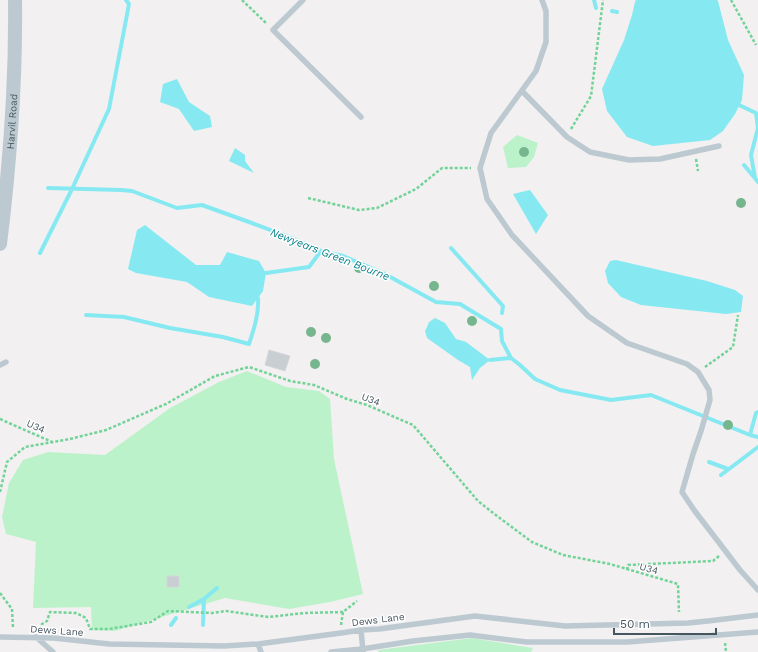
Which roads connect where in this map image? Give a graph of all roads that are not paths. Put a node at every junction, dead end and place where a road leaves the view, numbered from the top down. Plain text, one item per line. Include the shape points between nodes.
1 (15, 0) edge
2 (303, 0) edge
3 (542, 0) edge
4 (522, 90) junction
5 (361, 117) dead end
6 (719, 146) dead end
7 (0, 244) edge
8 (6, 362) dead end
9 (0, 365) edge
10 (758, 590) edge
11 (758, 615) edge
12 (361, 630) junction
13 (758, 632) edge
14 (0, 637) edge
15 (38, 637) junction
16 (258, 644) junction
17 (363, 651) edge
18 (53, 652) edge
19 (261, 652) edge
20 (331, 652) edge

1 - 7 street, Harvil Road via 16,39 9,167
2 - 5 lane via 273,30
3 - 4 lane via 546,11 546,42 536,71
4 - 6 lane via 567,137 590,152 629,160 660,159
4 - 10 lane via 490,133 480,168 487,199 512,235 588,316 627,343 687,364 698,372 709,390 710,400 682,492
8 - 9 lane
11 - 12 lane, Dews Lane via 688,623 565,626 475,616
12 - 16 lane, Dews Lane
12 - 17 lane
13 - 17 lane via 628,642 527,642 470,635 413,641
14 - 15 lane, Dews Lane
15 - 16 lane, Dews Lane via 109,644
15 - 18 lane
16 - 19 lane
17 - 20 lane

